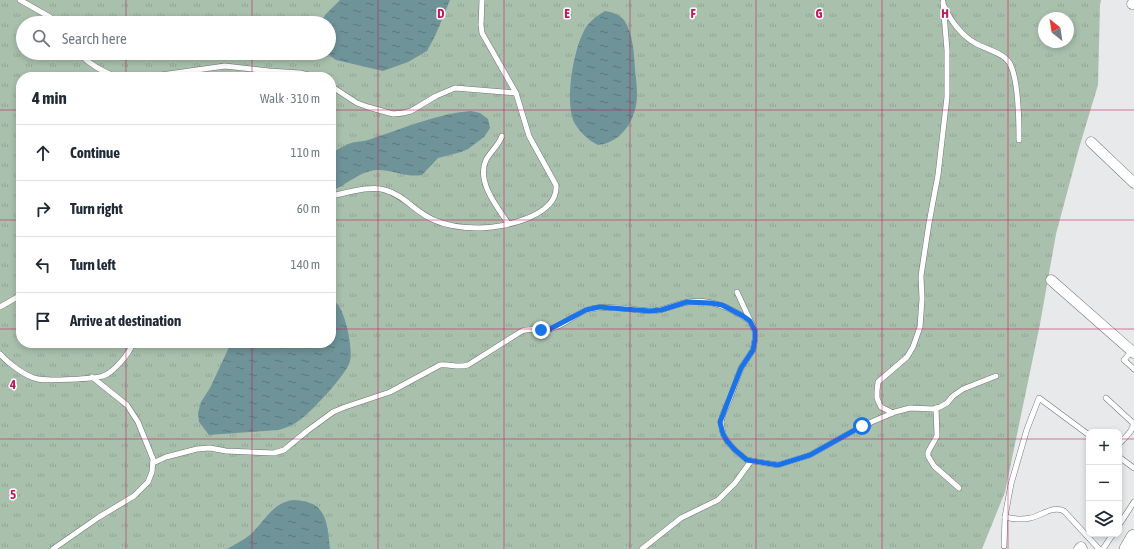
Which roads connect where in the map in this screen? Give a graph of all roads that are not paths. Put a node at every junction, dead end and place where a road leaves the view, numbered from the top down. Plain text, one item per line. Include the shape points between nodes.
1 (20, 0) edge
2 (482, 0) edge
3 (943, 1) edge
4 (27, 2) edge
5 (48, 16) edge
6 (85, 60) edge
7 (105, 72) edge
8 (182, 72) edge
9 (284, 72) edge
10 (336, 89) edge
11 (516, 93) junction
12 (502, 136) dead end
13 (1019, 140) dead end
14 (1091, 142) dead end
15 (1134, 183) edge
16 (336, 195) edge
17 (508, 223) junction
18 (1051, 280) dead end
19 (737, 292) dead end
20 (16, 298) edge
21 (0, 307) edge
22 (750, 321) junction
23 (130, 348) edge
24 (1133, 352) edge
25 (0, 354) edge
26 (1134, 369) edge
27 (996, 376) dead end
28 (92, 377) junction
29 (1106, 398) dead end
30 (936, 408) junction
31 (893, 413) junction
32 (1086, 433) edge
33 (1122, 441) edge
34 (1122, 459) edge
35 (751, 461) junction
36 (153, 463) junction
37 (1134, 468) edge
38 (959, 488) dead end
39 (1134, 502) edge
40 (1005, 517) junction
41 (1122, 520) edge
42 (1111, 537) edge
43 (1134, 537) edge
44 (1004, 546) dead end
45 (53, 549) edge
46 (642, 549) edge
47 (1079, 549) edge
48 (1082, 549) edge
49 (1099, 549) edge
50 (1103, 549) edge
51 (1127, 549) edge

1 - 4 lane
2 - 11 lane via 482,33
3 - 13 lane via 950,17 964,35 974,43 1002,56 1011,65
3 - 31 lane via 947,97 938,175 921,276 920,327 913,347 906,357 878,382 877,390 881,406
4 - 5 lane
6 - 7 lane
8 - 9 lane via 225,66
10 - 11 lane via 368,107 393,114 411,111 455,88
11 - 17 lane via 530,136 557,190 551,204 543,210 525,219
12 - 17 lane via 486,161 484,176 489,193
14 - 15 street
16 - 17 lane via 372,188 384,189 434,220 481,228
18 - 24 street
19 - 22 lane
20 - 21 lane
22 - 35 lane via 755,331 753,350 741,368 720,422 727,441
22 - 36 lane via 711,303 687,302 661,310 599,307 586,310 550,329 530,328 522,331 468,365 440,365 390,392 333,412 284,450 274,453 197,449
23 - 28 lane via 114,369 103,376
24 - 26 lane via 1124,360
25 - 28 lane via 19,369 38,379
27 - 30 lane via 957,392 947,403
28 - 36 lane via 127,405 138,422
29 - 33 lane via 1133,422 1134,426
30 - 31 lane via 910,408
30 - 38 lane via 937,436 928,456 934,466
31 - 35 lane via 862,426 810,455 778,465
32 - 40 lane via 1039,398 1011,484
34 - 37 lane
35 - 46 lane via 718,500 681,518
36 - 45 lane via 148,482 134,496
39 - 41 lane
40 - 44 lane
40 - 49 lane via 1030,519 1059,508
42 - 50 lane
43 - 51 street
47 - 48 street

